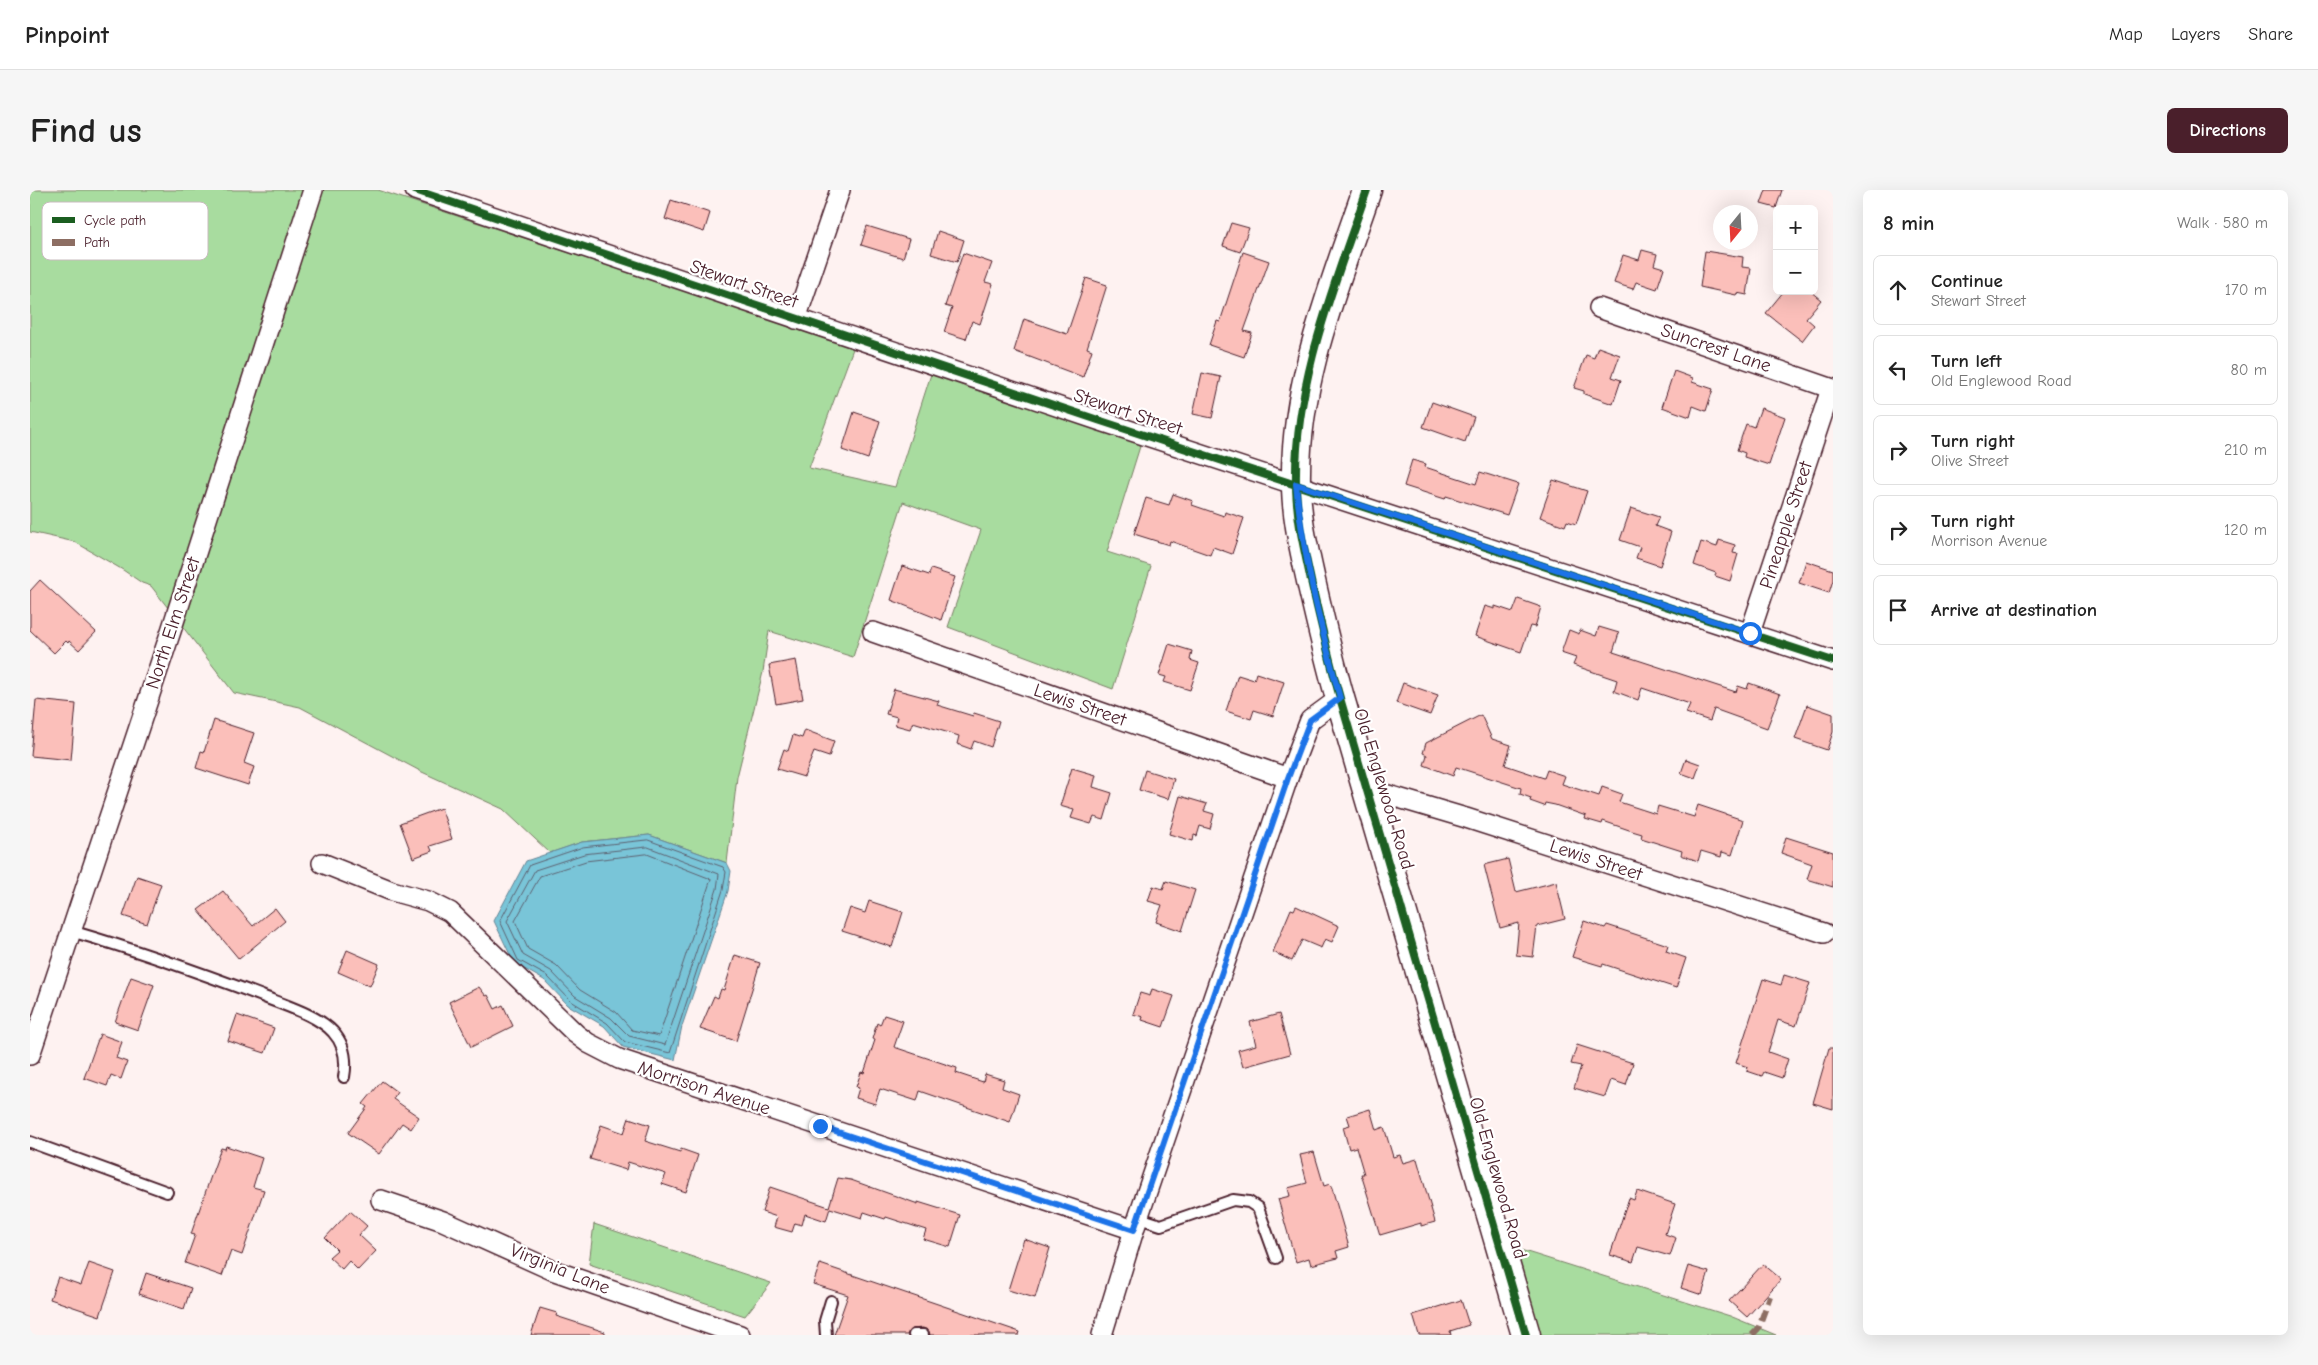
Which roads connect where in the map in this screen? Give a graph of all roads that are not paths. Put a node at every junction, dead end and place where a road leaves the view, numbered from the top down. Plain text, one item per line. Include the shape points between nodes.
1 (313, 190) edge
2 (415, 190) edge
3 (840, 190) edge
4 (1367, 190) edge
5 (1599, 308) dead end
6 (796, 318) junction
7 (1832, 389) edge
8 (1296, 484) junction
9 (873, 632) dead end
10 (1750, 633) junction
11 (1833, 661) edge
12 (1340, 698) junction
13 (1288, 778) junction
14 (1368, 788) junction
15 (322, 863) dead end
16 (71, 931) junction
17 (1824, 933) dead end
18 (30, 1055) edge
19 (344, 1078) dead end
20 (30, 1142) edge
21 (166, 1192) dead end
22 (381, 1200) dead end
23 (1137, 1224) junction
24 (1276, 1258) dead end
25 (831, 1301) dead end
26 (740, 1335) edge
27 (826, 1335) edge
28 (914, 1335) edge
29 (923, 1335) edge
30 (1102, 1335) edge
31 (1526, 1335) edge

1 - 16 street, North Elm Street
2 - 6 street, Stewart Street
3 - 6 street
4 - 8 street, Old Englewood Road via 1317,338 1298,440
5 - 7 street, Suncrest Lane
6 - 8 street, Stewart Street
7 - 10 street, Pineapple Street
8 - 10 street, Stewart Street
8 - 12 street, Old Englewood Road via 1301,534
9 - 13 street, Lewis Street
10 - 11 street, Stewart Street
12 - 13 street via 1310,720
12 - 14 street, Old Englewood Road
13 - 23 street
14 - 17 street, Lewis Street
14 - 31 street, Old Englewood Road
15 - 23 street, Morrison Avenue via 450,912 576,1034 619,1059
16 - 18 street, North Elm Street
16 - 19 lane via 143,952 322,1022 344,1048
20 - 21 lane
22 - 26 street, Virginia Lane via 443,1221 552,1270
23 - 24 lane via 1161,1224 1233,1200 1250,1202 1258,1208
23 - 30 street
25 - 27 lane via 824,1321
28 - 29 lane

